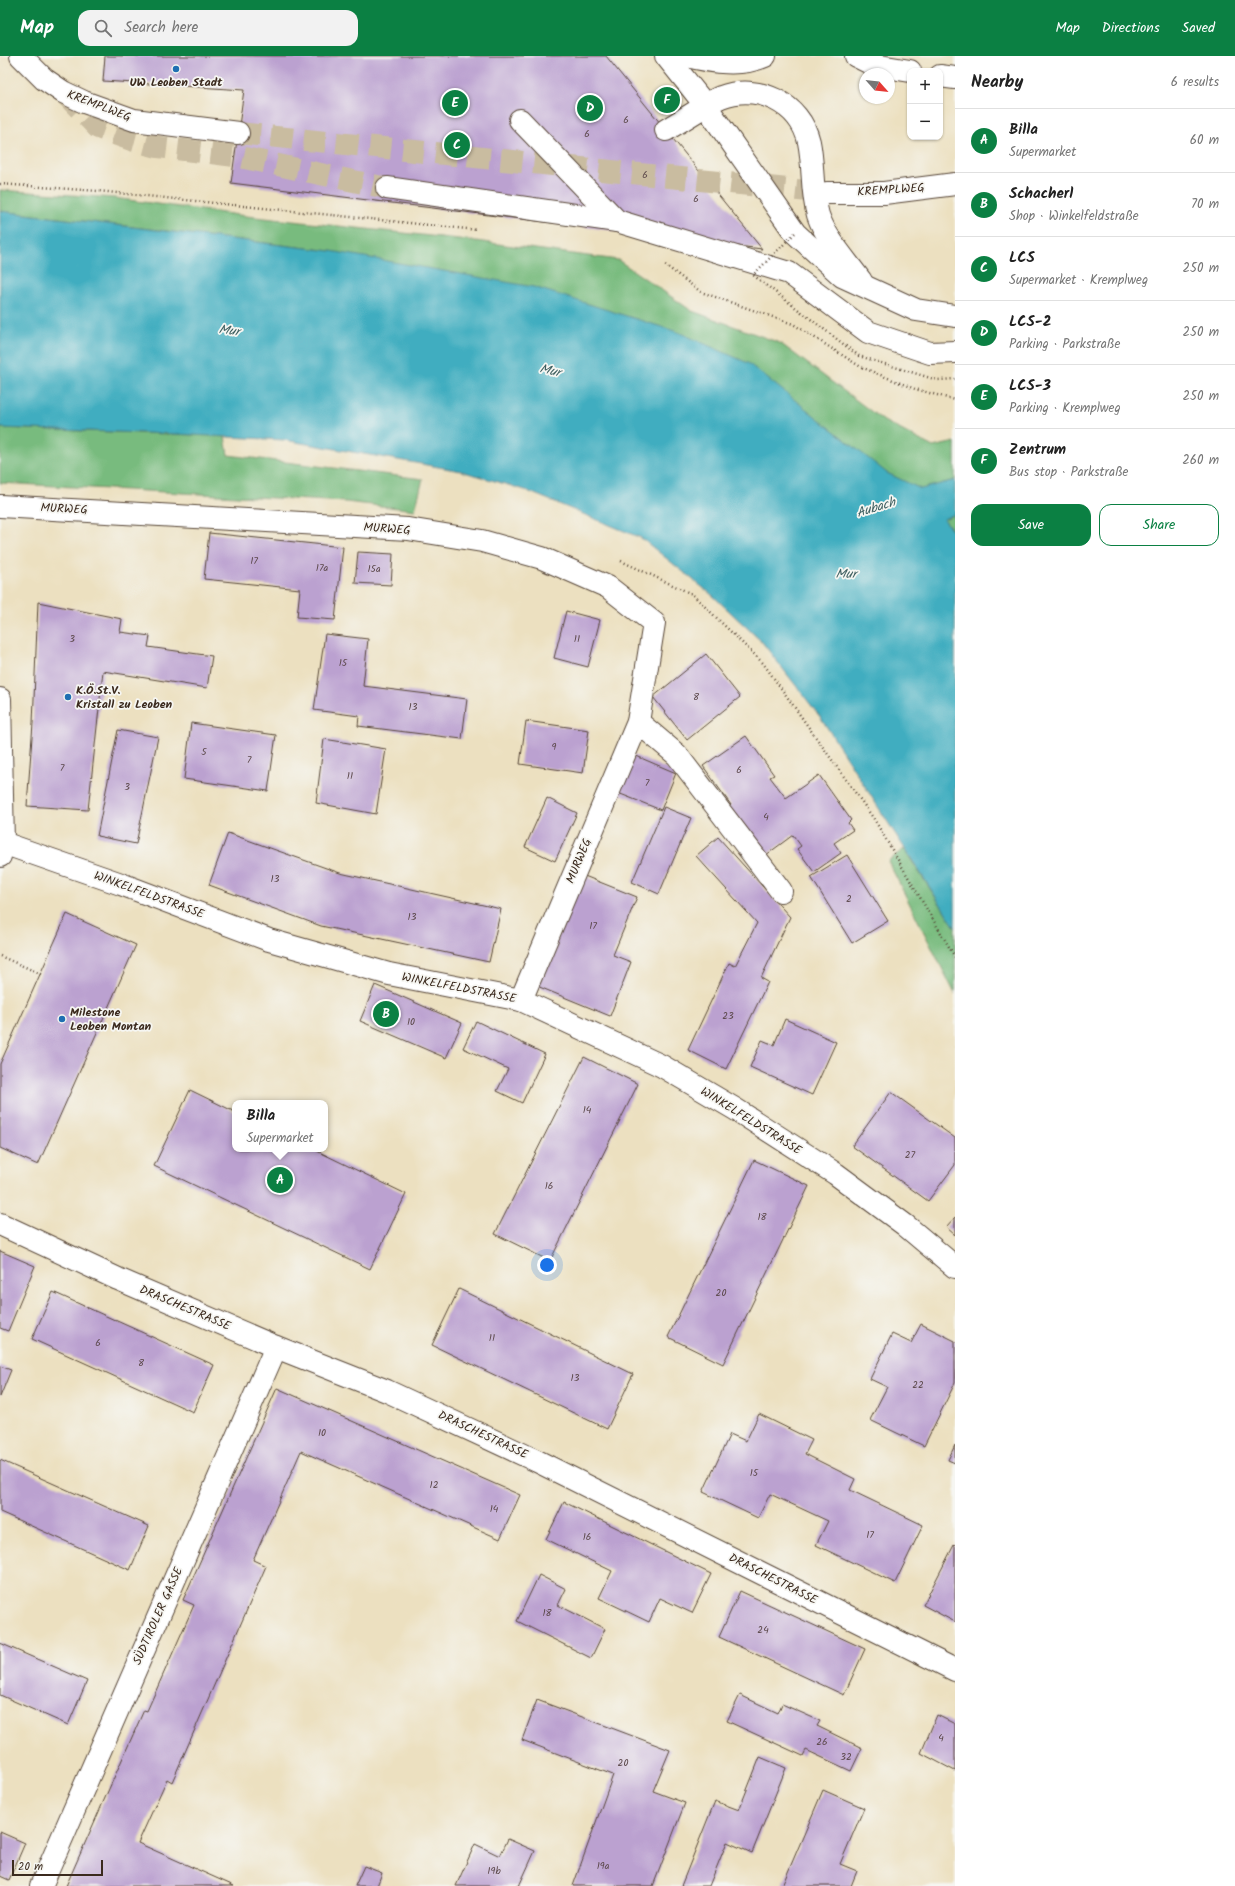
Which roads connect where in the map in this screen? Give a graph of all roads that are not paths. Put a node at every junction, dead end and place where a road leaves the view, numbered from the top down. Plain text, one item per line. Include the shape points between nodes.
1 (21, 56) edge
2 (666, 56) edge
3 (687, 56) edge
4 (764, 56) edge
5 (856, 56) edge
6 (907, 71) edge
7 (943, 76) edge
8 (955, 78) edge
9 (706, 106) junction
10 (520, 120) dead end
11 (666, 130) dead end
12 (238, 133) tunnel mouth
13 (955, 184) edge
14 (387, 188) tunnel mouth
15 (827, 193) tunnel mouth
16 (618, 221) junction
17 (865, 286) junction
18 (955, 316) edge
19 (955, 352) edge
20 (0, 506) edge
21 (0, 699) edge
22 (638, 722) junction
23 (1, 850) edge
24 (781, 891) dead end
25 (521, 1000) junction
26 (0, 1224) edge
27 (955, 1267) edge
28 (276, 1347) junction
29 (955, 1670) edge
30 (41, 1886) edge

1 - 12 street, KREMPLWEG via 44,79 63,92 134,120
2 - 9 street
3 - 4 street via 712,62 752,62
5 - 6 street via 874,66
7 - 8 street
9 - 11 street
9 - 17 street via 795,233 842,276
9 - 17 street via 720,97 736,93 754,94 779,100 800,120 808,141 814,196 824,230
10 - 16 street
13 - 15 street, KREMPLWEG via 884,193
14 - 16 street
16 - 19 street via 789,273 868,332 930,353
17 - 18 street via 916,310
20 - 22 street, MURWEG via 408,530 482,541 542,558 608,587 654,623
21 - 23 street
22 - 24 street via 677,755
22 - 25 street, MURWEG
23 - 25 street, WINKELFELDSTRASSE via 121,884 269,940 388,974
25 - 27 street, WINKELFELDSTRASSE via 662,1066 735,1110 836,1174 906,1225
26 - 28 street, DRASCHESTRASSE via 118,1279
28 - 29 street, DRASCHESTRASSE via 387,1391 537,1461
28 - 30 street, SÜDTIROLER GASSE

